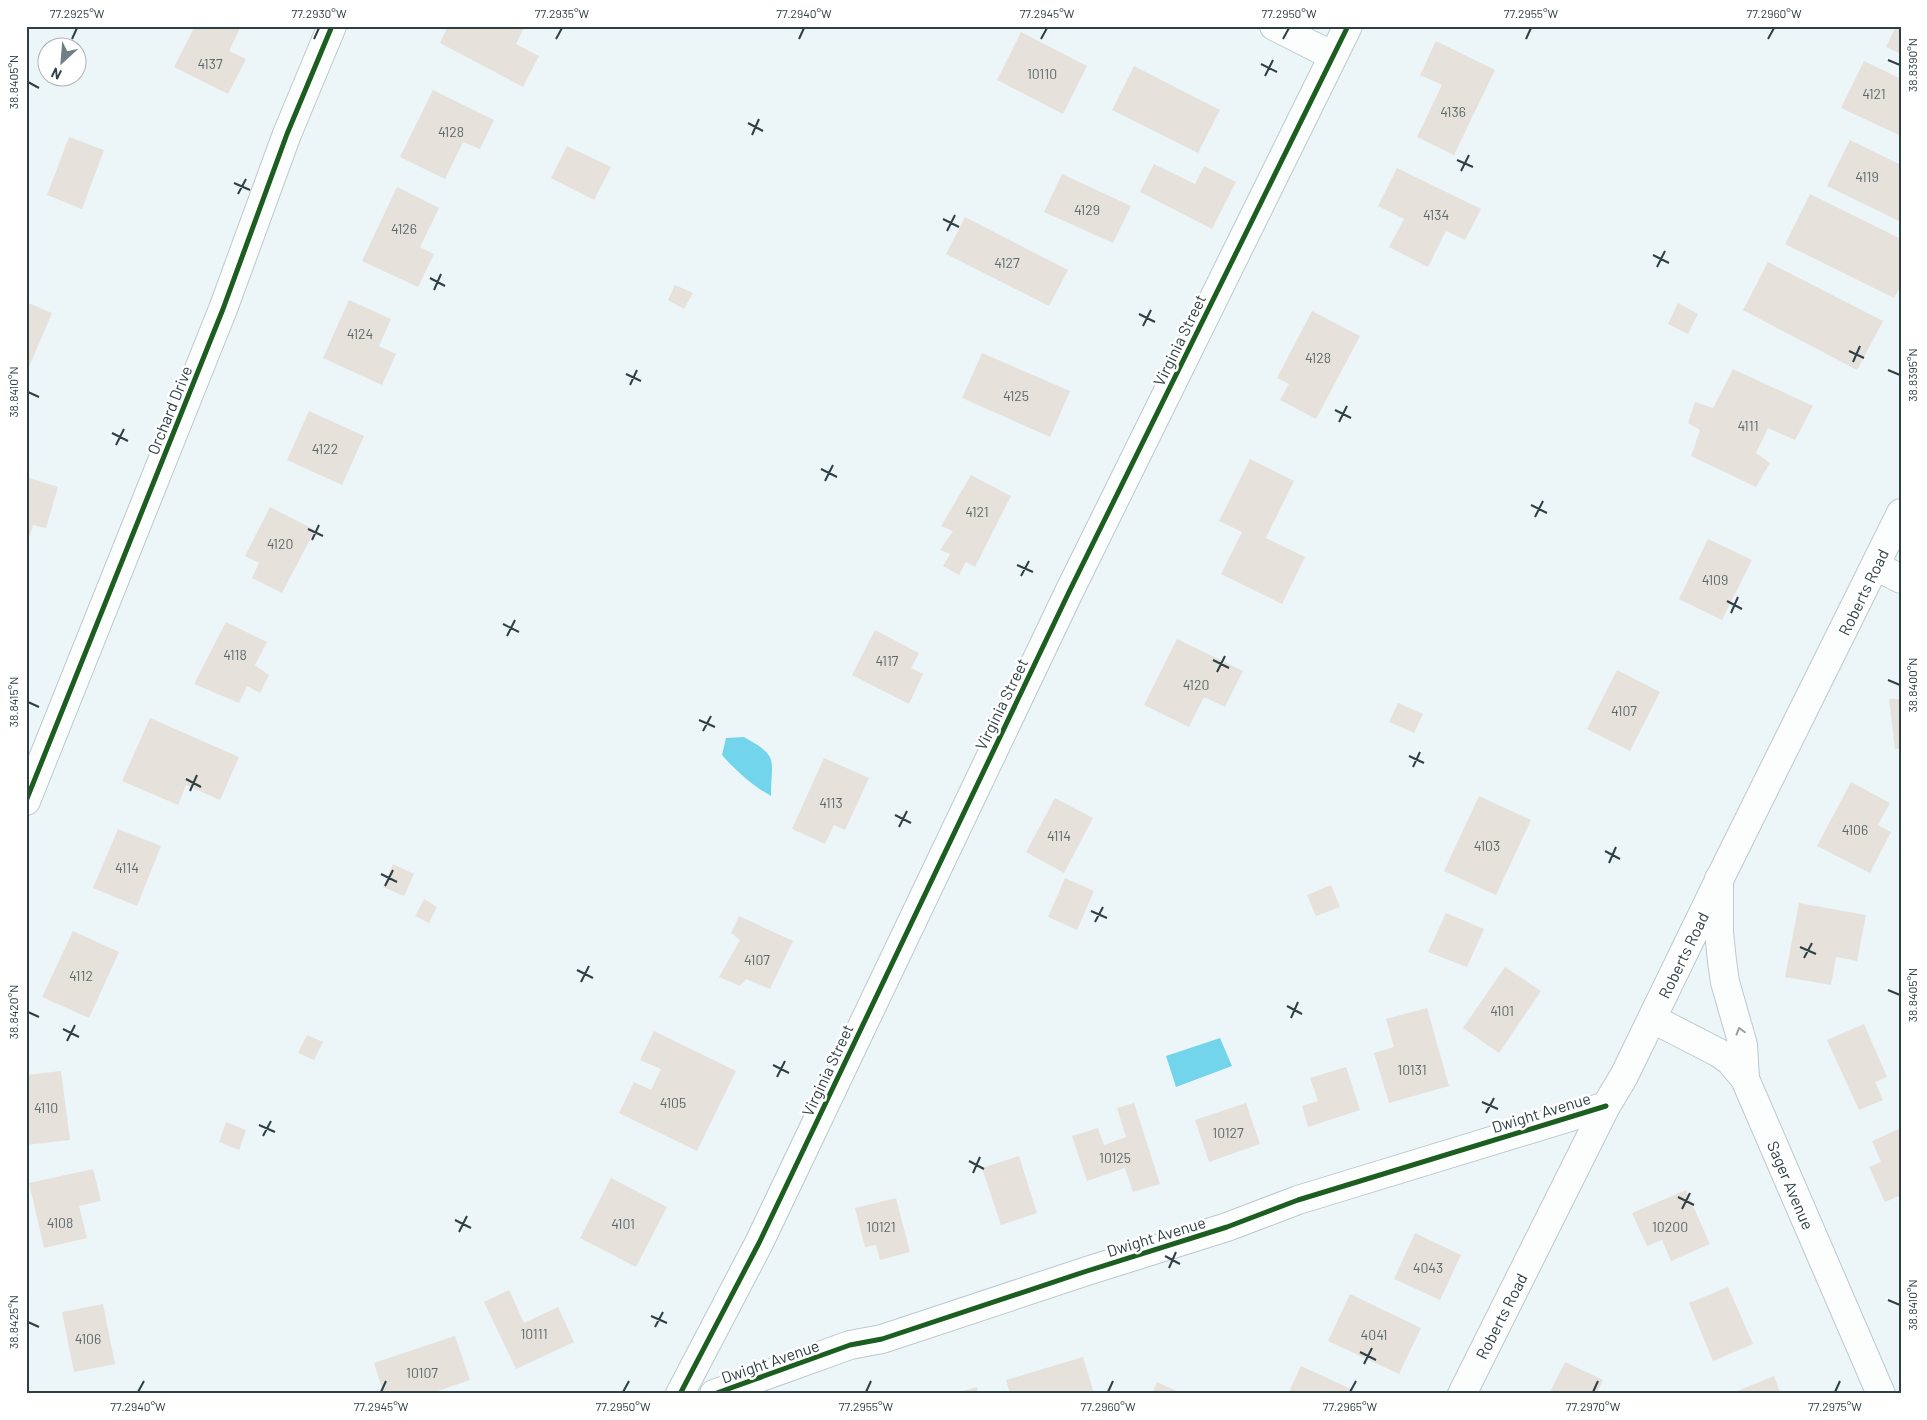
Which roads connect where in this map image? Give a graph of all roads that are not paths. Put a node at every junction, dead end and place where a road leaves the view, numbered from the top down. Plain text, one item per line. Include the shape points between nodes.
1 (332, 26) edge
2 (1274, 26) edge
3 (1348, 26) edge
4 (1333, 56) junction
5 (1901, 513) edge
6 (1876, 566) junction
7 (1901, 578) edge
8 (26, 802) edge
9 (1719, 879) junction
10 (1653, 1019) junction
11 (1745, 1079) junction
12 (1606, 1106) junction
13 (680, 1394) edge
14 (714, 1394) edge
15 (1462, 1394) edge
16 (1881, 1394) edge

1 - 8 street, Orchard Drive
2 - 4 street
3 - 4 street, Virginia Street
4 - 13 street, Virginia Street via 1069,592 767,1226
5 - 6 street, Roberts Road
6 - 7 street
6 - 9 street, Roberts Road
9 - 10 street, Roberts Road
11 -> 9 street via 1744,1045 1722,961
10 - 11 street, Sager Avenue via 1719,1053
10 - 12 street, Roberts Road
11 - 16 street, Sager Avenue
12 - 14 street, Dwight Avenue via 1298,1200 1227,1227 882,1339 850,1346
12 - 15 street, Roberts Road

